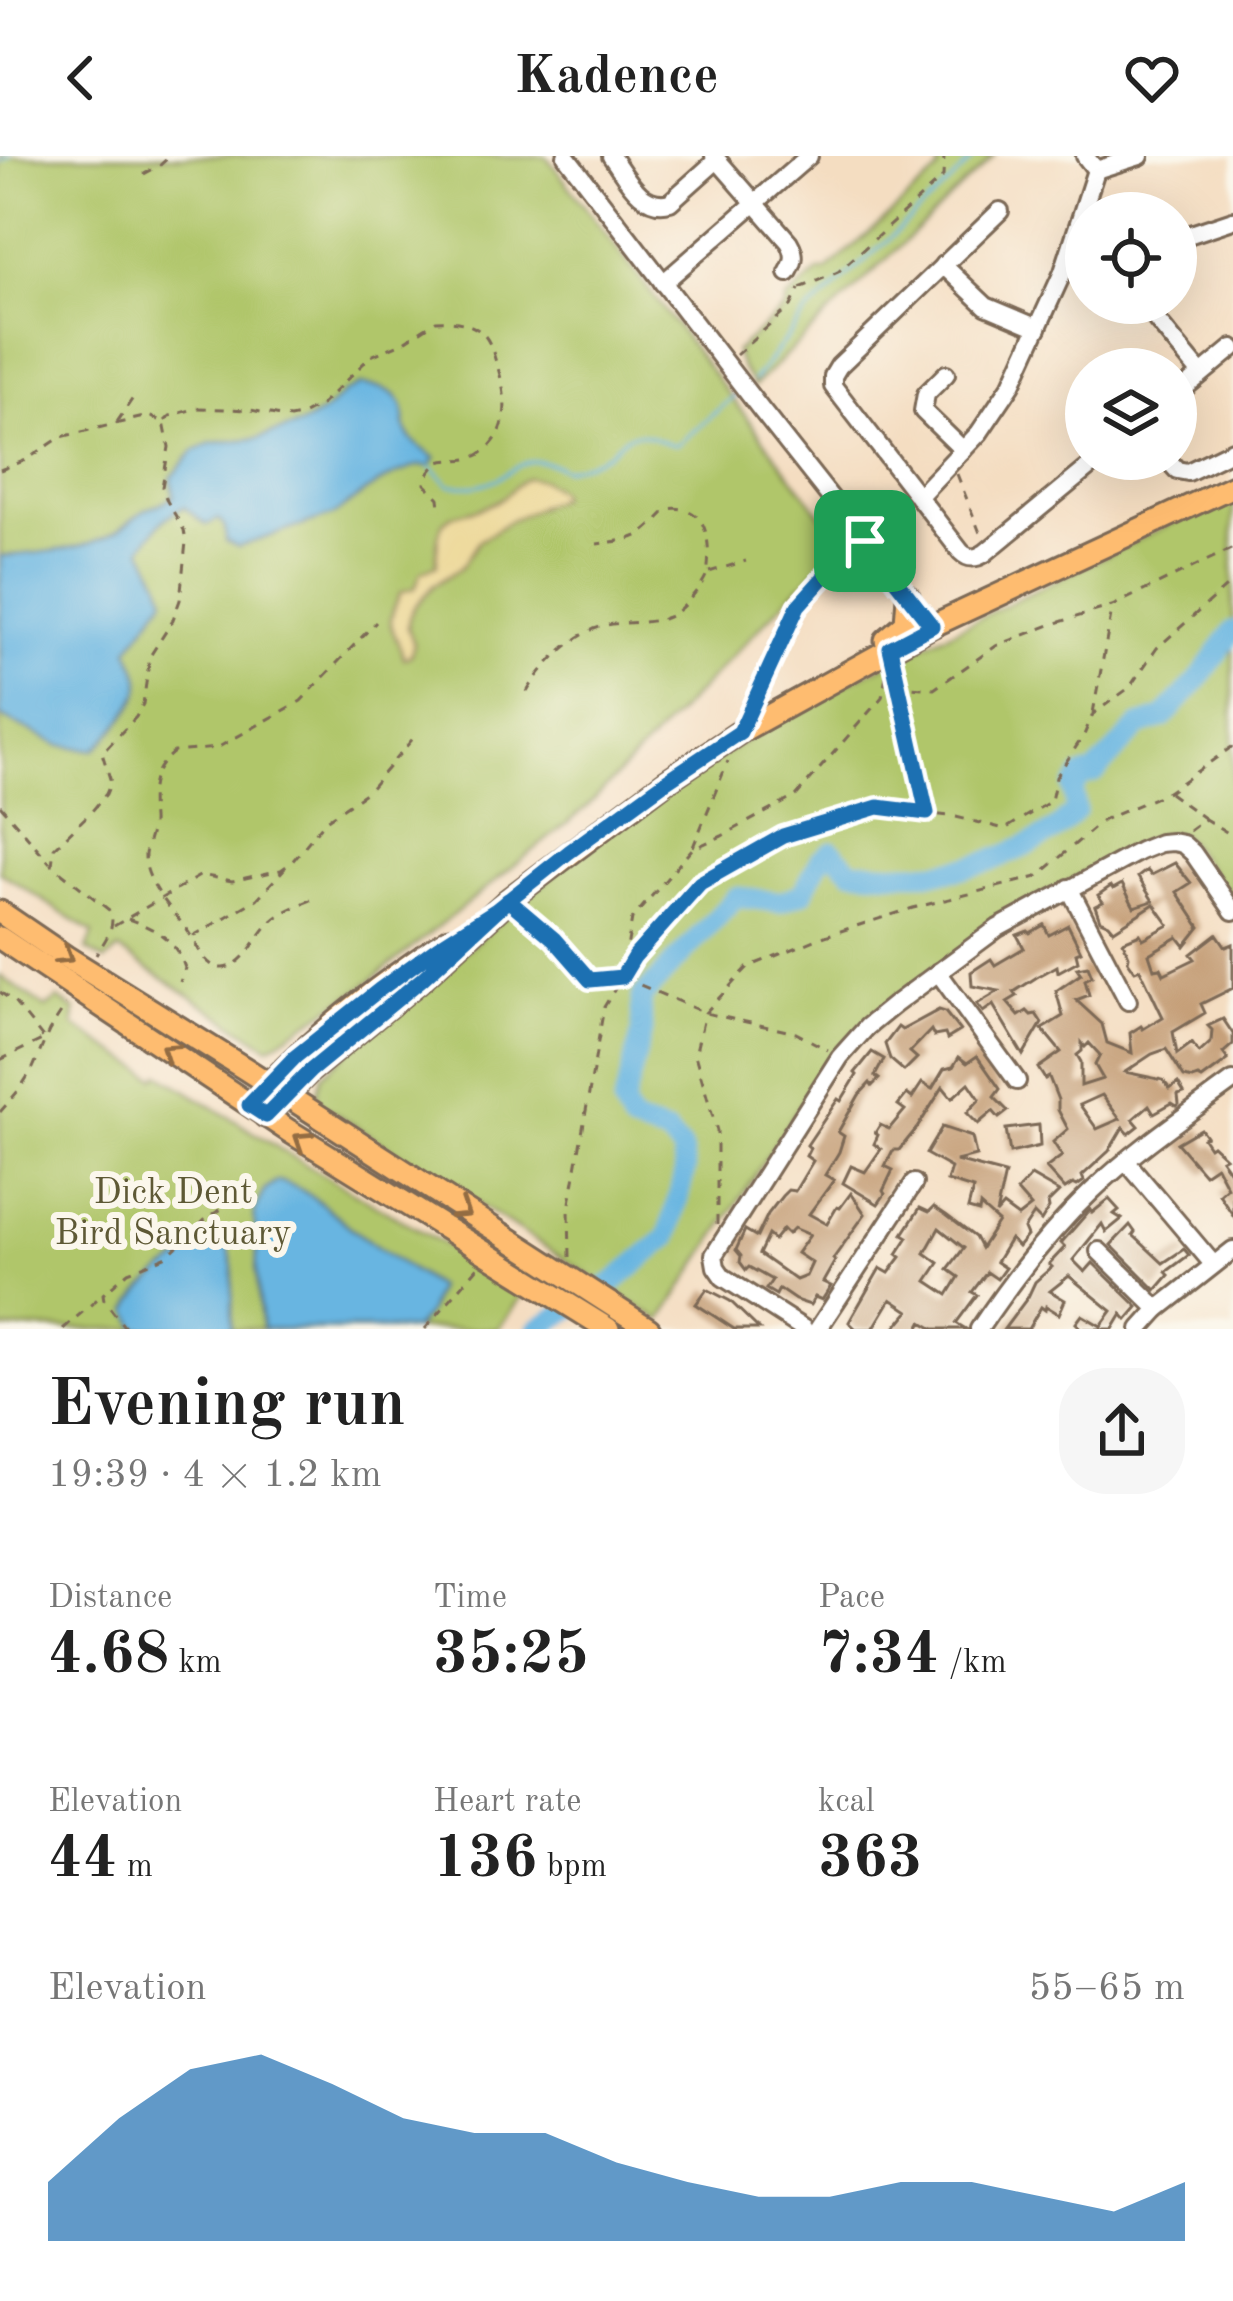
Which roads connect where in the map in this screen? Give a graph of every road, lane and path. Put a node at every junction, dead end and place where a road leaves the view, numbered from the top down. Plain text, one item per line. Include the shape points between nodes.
1 (170, 156) edge
2 (566, 156) edge
3 (611, 156) edge
4 (809, 156) edge
5 (944, 156) edge
6 (1141, 156) edge
7 (716, 158) edge
8 (1090, 163) edge
9 (144, 174) dead end
10 (755, 203) junction
11 (1000, 211) dead end
12 (1233, 220) edge
13 (1197, 232) edge
14 (943, 265) junction
15 (788, 273) dead end
16 (663, 283) junction
17 (1160, 324) edge
18 (1038, 328) junction
19 (1233, 348) edge
20 (725, 364) junction
21 (946, 374) dead end
22 (1201, 374) junction
23 (1197, 377) edge
24 (135, 395) dead end
25 (164, 422) junction
26 (116, 424) junction
27 (1233, 450) edge
28 (957, 456) junction
29 (1197, 468) edge
30 (0, 470) edge
31 (1074, 480) edge
32 (1233, 486) edge
33 (918, 497) junction
34 (440, 507) dead end
35 (865, 541) junction
36 (597, 544) dead end
37 (991, 548) junction
38 (1233, 548) edge
39 (746, 561) dead end
40 (708, 572) junction
41 (1233, 581) edge
42 (908, 596) junction
43 (1112, 606) junction
44 (376, 622) dead end
45 (932, 626) junction
46 (890, 648) junction
47 (839, 676) junction
48 (899, 686) junction
49 (526, 692) dead end
50 (1093, 715) junction
51 (740, 732) junction
52 (416, 735) dead end
53 (1233, 746) edge
54 (1168, 792) junction
55 (0, 805) edge
56 (927, 813) junction
57 (1205, 820) junction
58 (1233, 836) edge
59 (1178, 843) junction
60 (692, 849) junction
61 (52, 865) junction
62 (286, 866) junction
63 (1069, 888) junction
64 (163, 899) junction
65 (311, 900) dead end
66 (502, 905) junction
67 (1233, 911) edge
68 (0, 912) edge
69 (127, 918) junction
70 (112, 927) junction
71 (191, 937) junction
72 (0, 938) edge
73 (96, 955) dead end
74 (938, 972) junction
75 (622, 977) junction
76 (180, 982) dead end
77 (0, 992) edge
78 (1128, 1001) dead end
79 (66, 1005) dead end
80 (705, 1013) junction
81 (45, 1039) junction
82 (840, 1057) junction
83 (0, 1060) edge
84 (1017, 1081) dead end
85 (1233, 1081) edge
86 (277, 1090) junction
87 (257, 1111) junction
88 (0, 1112) edge
89 (1126, 1161) junction
90 (914, 1183) dead end
91 (236, 1199) dead end
92 (719, 1244) junction
93 (1233, 1250) edge
94 (1099, 1251) dead end
95 (487, 1252) junction
96 (1214, 1264) junction
97 (549, 1279) junction
98 (103, 1294) junction
99 (1158, 1309) junction
100 (63, 1329) edge
101 (126, 1329) edge
102 (425, 1329) edge
103 (608, 1329) edge
104 (649, 1329) edge
105 (804, 1329) edge
106 (818, 1329) edge
107 (980, 1329) edge
108 (1140, 1329) edge

1 - 9 path
2 - 16 street
3 - 7 street via 652,205 670,202
4 - 10 street
5 - 20 path via 943,177 838,272 800,288 791,306
6 - 8 street
7 - 10 street
8 - 18 street via 1063,272
10 - 15 street via 794,252
10 - 16 street
11 - 14 street
12 - 13 street
14 - 18 street via 986,306
14 - 33 street via 833,376 835,390
16 - 20 street
17 - 22 street
18 - 28 street via 1005,396
19 - 22 street
20 - 35 street
21 - 28 street via 926,394 923,410
22 - 23 street
24 - 26 path
25 - 26 path via 148,416
25 - 34 path via 197,407 300,416 370,356 436,321 469,325 488,340 506,407 482,453 442,460 425,478
25 - 61 path via 170,447 162,487 185,542 177,610 150,656 143,704 102,754 111,782 106,794 54,848
26 - 30 path via 61,437
27 - 29 street
28 - 33 street
28 - 37 path via 980,536
31 - 37 street
32 - 45 main road
33 - 37 street via 964,555
35 - 42 street
35 - 51 path via 798,606
36 - 40 path via 633,541 668,509 683,509 704,527
38 - 43 path
39 - 40 path
40 - 49 path via 667,617 582,636
41 - 50 path
42 - 45 street
42 - 47 main road via 901,631
43 - 48 path via 996,646 934,689
43 - 50 path
44 - 64 path via 301,701 217,748 174,752 156,770 145,859
45 - 46 main road
46 - 47 main road
46 - 48 path
46 - 60 path via 882,697 796,796
47 - 51 main road
48 - 56 path
50 - 56 path via 1056,777 1051,801 1005,829
51 - 60 path
51 - 66 main road
52 - 62 path
53 - 54 path
54 - 57 path
54 - 80 path via 1103,820 1037,877 913,908 748,967
55 - 61 path
56 - 75 path via 878,807 783,836 700,883
57 - 58 path
57 - 59 path
59 - 63 street via 1140,851
59 - 67 street
60 - 75 path via 632,919
61 - 70 path via 109,910
62 - 64 path via 232,881 201,875
62 - 71 path via 257,898
63 - 74 street
63 - 78 street
64 - 69 path
64 - 71 path
65 - 71 path via 281,913 224,968
66 - 75 path via 554,939 590,980
66 - 86 main road via 422,979
68 -> 86 main road
69 - 70 path
69 - 76 path via 164,934 185,968
70 - 73 path
87 -> 72 main road
74 - 82 street
74 - 84 street
75 - 80 path
75 - 97 path via 604,1007 569,1209 570,1258
77 - 81 path
79 - 81 path
80 - 82 path via 796,1033
80 - 92 path via 695,1055 717,1131
81 - 83 path
81 - 88 path
82 - 92 street
85 - 89 street
86 - 87 main road
86 -> 97 main road
95 -> 87 main road
89 - 96 street
89 - 107 street via 1063,1221
90 - 106 street
91 - 98 path via 167,1256 128,1272
92 - 105 street via 714,1261 723,1277
93 - 96 street
94 - 99 street
95 - 97 main road
95 - 102 path
96 - 99 street
97 - 103 main road
97 - 104 main road
98 - 100 path
98 - 101 path
99 - 108 street

